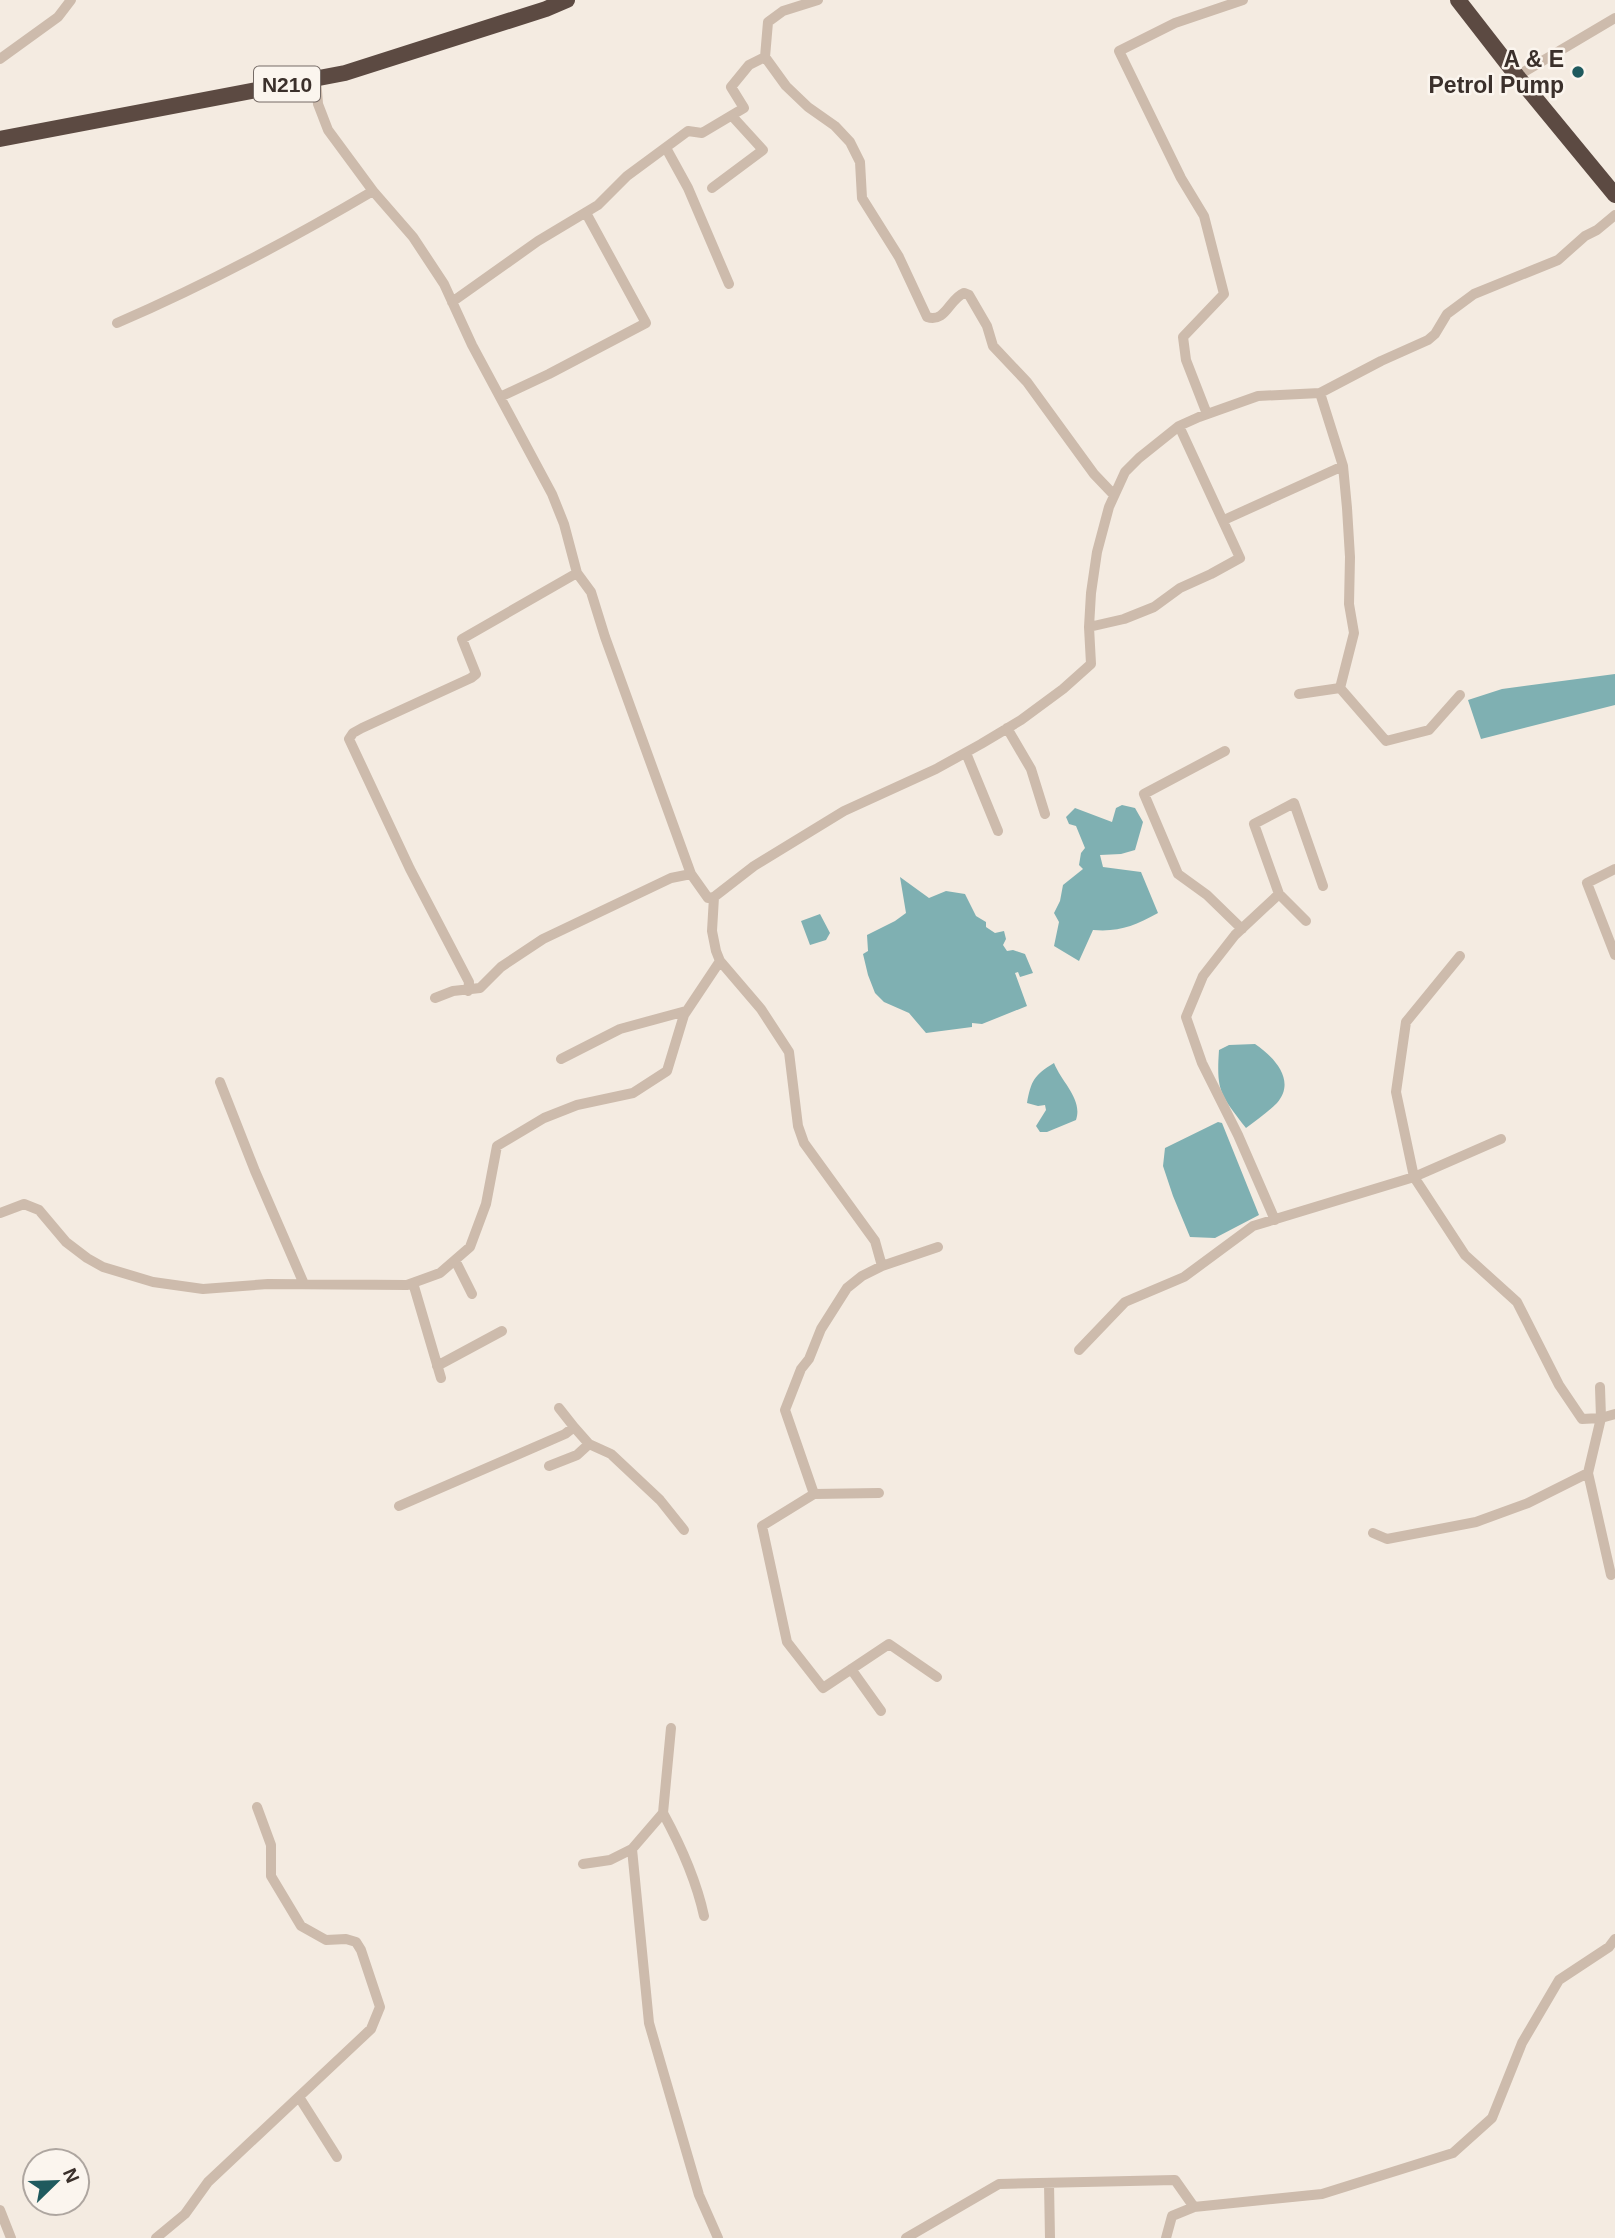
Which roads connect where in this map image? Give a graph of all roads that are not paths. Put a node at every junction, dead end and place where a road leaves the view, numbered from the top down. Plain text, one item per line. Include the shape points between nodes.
1 (71, 0) edge
2 (567, 0) edge
3 (818, 0) edge
4 (1243, 0) edge
5 (1458, 0) edge
6 (1615, 18) edge
7 (765, 57) junction
8 (0, 59) edge
9 (1517, 76) junction
10 (316, 78) junction
11 (732, 116) junction
12 (0, 139) edge
13 (666, 148) junction
14 (712, 188) dead end
15 (373, 191) junction
16 (1614, 191) edge
17 (586, 213) junction
18 (1615, 215) edge
19 (729, 284) dead end
20 (452, 302) junction
21 (117, 323) dead end
22 (1320, 393) junction
23 (500, 397) junction
24 (1207, 414) junction
25 (1179, 426) junction
26 (1343, 466) junction
27 (1115, 495) junction
28 (1224, 520) junction
29 (578, 573) junction
30 (1089, 627) junction
31 (1340, 688) junction
32 (1299, 694) dead end
33 (1460, 695) dead end
34 (1007, 728) junction
35 (1224, 751) dead end
36 (966, 753) junction
37 (1045, 814) dead end
38 (998, 831) dead end
39 (1615, 869) edge
40 (691, 874) junction
41 (1323, 886) dead end
42 (1279, 894) junction
43 (714, 897) junction
44 (1306, 921) dead end
45 (1242, 929) junction
46 (1615, 955) edge
47 (1460, 956) dead end
48 (720, 961) junction
49 (468, 991) junction
50 (435, 998) dead end
51 (686, 1011) junction
52 (561, 1059) dead end
53 (220, 1082) dead end
54 (1501, 1139) dead end
55 (1414, 1178) junction
56 (0, 1213) edge
57 (1275, 1220) junction
58 (938, 1247) dead end
59 (455, 1260) junction
60 (882, 1266) junction
61 (413, 1283) junction
62 (304, 1284) junction
63 (472, 1294) dead end
64 (502, 1331) dead end
65 (1079, 1350) dead end
66 (437, 1366) junction
67 (440, 1378) dead end
68 (1600, 1387) dead end
69 (559, 1408) dead end
70 (1615, 1414) edge
71 (1601, 1418) junction
72 (574, 1427) junction
73 (589, 1444) junction
74 (549, 1466) dead end
75 (1588, 1473) junction
76 (879, 1493) dead end
77 (814, 1494) junction
78 (399, 1506) dead end
79 (684, 1530) dead end
80 (1373, 1533) dead end
81 (1611, 1575) dead end
82 (850, 1670) junction
83 (937, 1677) dead end
84 (881, 1711) dead end
85 (671, 1728) dead end
86 (257, 1807) dead end
87 (663, 1813) junction
88 (632, 1849) junction
89 (583, 1864) dead end
90 (704, 1916) dead end
91 (1613, 1946) edge
92 (299, 2097) junction
93 (337, 2157) dead end
94 (1049, 2183) junction
95 (1194, 2207) junction
96 (0, 2210) edge
97 (162, 2236) edge
98 (11, 2238) edge
99 (718, 2238) edge
100 (905, 2238) edge
101 (1050, 2238) edge
102 (1166, 2238) edge

1 - 8 street via 58,17
2 - 10 highway, N210 via 345,73
3 - 7 street via 783,11 768,22
4 - 24 street via 1175,23 1119,51 1204,216 1224,294 1183,337 1186,360
5 - 9 highway
6 - 9 street
7 - 11 street via 749,65 731,87 744,108
7 - 27 street via 786,86 850,142 860,162 862,198 899,257 927,317 940,317 958,295 969,295 993,346
9 - 16 highway
10 - 12 highway, N210
10 - 15 street via 318,104 328,131
11 - 13 street via 702,133 688,131
11 - 14 street via 763,150
13 - 17 street
13 - 19 street
15 - 20 street via 413,237
15 - 21 street via 213,279
17 - 20 street
17 - 23 street via 646,323
18 - 22 street via 1558,260 1474,294 1447,314 1428,340
20 - 23 street
22 - 24 street via 1258,396
22 - 26 street
23 - 29 street via 552,494
24 - 25 street
25 - 27 street via 1125,472
25 - 28 street
26 - 28 street
26 - 31 street via 1354,633
27 - 30 street via 1097,552
28 - 30 street via 1240,558 1180,588 1154,607
29 - 40 street via 591,592
29 - 49 street via 462,639 474,668 471,678 362,727 349,738 469,982
30 - 34 street via 1091,664
31 - 32 street
31 - 33 street via 1386,741 1429,730
34 - 36 street
34 - 37 street via 1031,769
35 - 45 street via 1144,794 1178,874
36 - 38 street
36 - 43 street via 844,811 754,866
39 - 46 street via 1587,883
40 - 43 street via 708,898
40 - 49 street via 671,878 543,939 501,967 480,988
41 - 42 street via 1294,803 1254,824
42 - 44 street
42 - 45 street
43 - 48 street via 712,931
45 - 57 street via 1203,976 1186,1017 1202,1063
47 - 55 street via 1406,1022 1396,1092
48 - 51 street
48 - 60 street via 761,1009 789,1052 804,1143 875,1241
49 - 50 street
51 - 52 street via 620,1029
51 - 59 street via 667,1071 633,1093 577,1105 544,1118 497,1146 486,1204 470,1247
53 - 62 street
54 - 55 street
55 - 57 street
55 - 71 street via 1465,1255 1517,1302 1559,1385 1582,1419
56 - 62 street via 24,1204 38,1210 66,1242 88,1258 153,1282 203,1289
57 - 65 street via 1253,1226 1184,1277 1125,1302
58 - 60 street
59 - 61 street via 440,1273
59 - 63 street
60 - 77 street via 847,1287 821,1329 785,1410
61 - 62 street
61 - 66 street
64 - 66 street
66 - 67 street
68 - 71 street
69 - 72 street
70 - 71 street
71 - 75 street
72 - 73 street
72 - 78 street
73 - 74 street via 577,1455
73 - 79 street via 611,1454
75 - 80 street via 1528,1503 1476,1521 1387,1539
75 - 81 street
76 - 77 street
77 - 82 street via 762,1526 787,1642 823,1688
82 - 83 street via 889,1644
82 - 84 street
85 - 87 street
86 - 92 street via 271,1845 271,1876 285,1903 301,1926 317,1937 356,1942 380,2007 371,2029
87 - 88 street
87 - 90 street via 683,1851
88 - 89 street via 610,1860
88 - 99 street via 649,2023 699,2195
91 - 95 street via 1559,1980 1522,2043 1492,2118 1453,2153 1322,2194
92 - 93 street
92 - 97 street via 208,2182
94 - 95 street via 1175,2180
94 - 100 street via 999,2184
94 - 101 street
95 - 102 street via 1172,2216
96 - 98 street

